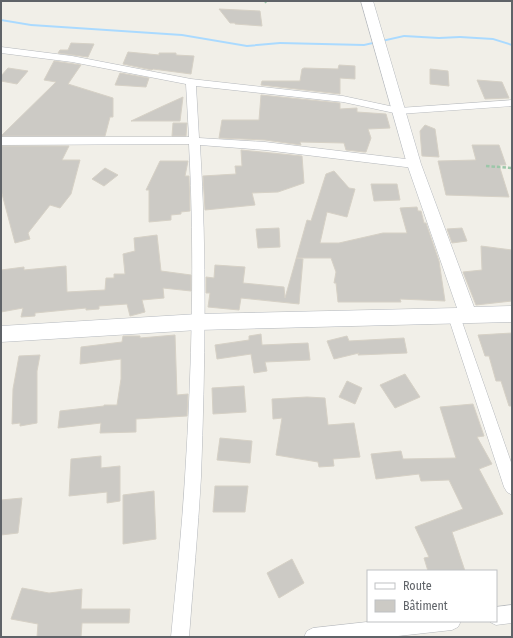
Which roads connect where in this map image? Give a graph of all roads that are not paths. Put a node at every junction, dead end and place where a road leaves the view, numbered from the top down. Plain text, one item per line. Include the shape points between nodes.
1 (368, 4) edge
2 (1, 50) edge
3 (191, 82) junction
4 (512, 103) edge
5 (399, 111) junction
6 (1, 141) edge
7 (194, 141) junction
8 (414, 164) junction
9 (512, 314) edge
10 (461, 316) junction
11 (198, 322) junction
12 (1, 334) edge
13 (512, 487) edge
14 (512, 614) edge
15 (497, 616) edge
16 (443, 622) edge
17 (180, 637) edge
18 (313, 637) edge

1 - 5 street
2 - 3 street via 72,59
3 - 5 street via 343,99
3 - 7 street
4 - 5 street
5 - 8 street
6 - 7 street
7 - 8 street via 265,146
7 - 11 street via 198,205
8 - 10 street
9 - 10 street
10 - 11 street
10 - 13 street
11 - 12 street
11 - 17 street via 193,478
14 - 15 street
16 - 18 street

